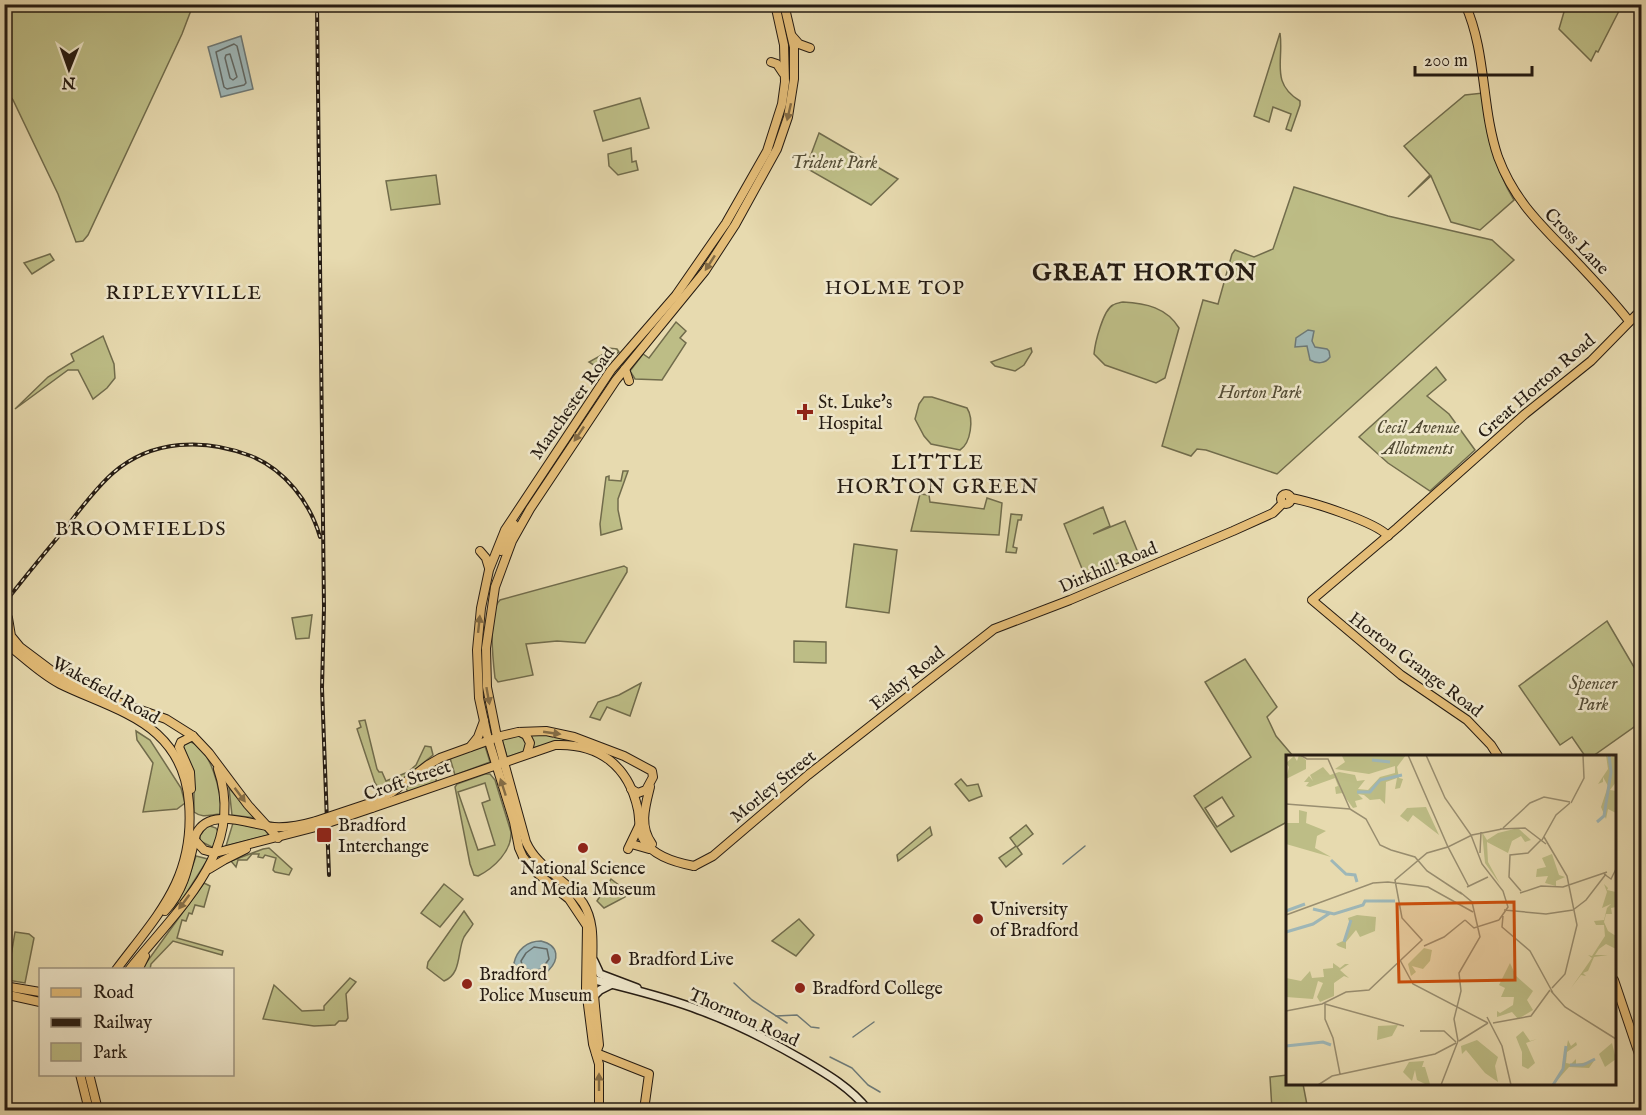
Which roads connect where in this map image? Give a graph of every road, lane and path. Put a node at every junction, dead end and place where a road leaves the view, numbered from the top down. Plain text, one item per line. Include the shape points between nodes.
1 (775, 4) edge
2 (784, 4) edge
3 (1465, 4) edge
4 (789, 24) junction
5 (791, 34) junction
6 (810, 48) dead end
7 (794, 54) junction
8 (784, 57) junction
9 (771, 62) dead end
10 (785, 77) junction
11 (784, 86) junction
12 (1641, 309) edge
13 (1629, 321) junction
14 (657, 331) junction
15 (625, 369) junction
16 (604, 380) junction
17 (616, 380) junction
18 (629, 381) dead end
19 (589, 402) junction
20 (542, 491) junction
21 (1386, 533) junction
22 (480, 551) dead end
23 (494, 554) junction
24 (504, 560) junction
25 (489, 570) junction
26 (4, 611) edge
27 (6, 628) edge
28 (991, 632) joint
29 (4, 642) edge
30 (493, 718) junction
31 (484, 721) junction
32 (515, 733) junction
33 (193, 736) junction
34 (493, 739) junction
35 (847, 746) joint
36 (469, 748) junction
37 (524, 755) junction
38 (1497, 755) edge
39 (638, 762) junction
40 (500, 764) junction
41 (216, 765) junction
42 (509, 779) junction
43 (628, 784) junction
44 (651, 785) junction
45 (189, 803) junction
46 (371, 805) junction
47 (225, 819) junction
48 (209, 820) junction
49 (316, 824) junction
50 (640, 824) junction
51 (265, 826) junction
52 (224, 831) junction
53 (193, 837) junction
54 (644, 837) junction
55 (278, 838) junction
56 (264, 842) junction
57 (524, 847) junction
58 (651, 849) junction
59 (215, 853) junction
60 (697, 864) junction
61 (207, 871) junction
62 (156, 940) junction
63 (592, 951) junction
64 (117, 968) edge
65 (130, 968) edge
66 (139, 968) edge
67 (589, 978) junction
68 (612, 984) junction
69 (4, 986) edge
70 (1616, 986) edge
71 (644, 993) junction
72 (4, 994) edge
73 (39, 994) edge
74 (594, 996) junction
75 (39, 1002) edge
76 (596, 1053) junction
77 (1641, 1064) edge
78 (81, 1076) edge
79 (90, 1076) edge
80 (89, 1110) edge
81 (98, 1110) edge
82 (599, 1110) edge
83 (644, 1110) edge
84 (868, 1110) edge

1 - 8 main road, Manchester Road
2 - 4 main road, Manchester Road
3 - 13 main road, Cross Lane via 1477,36 1492,136 1509,181 1526,209
4 - 5 main road, Manchester Road
4 - 8 main road via 789,52
5 - 6 main road via 799,44
5 - 7 main road, Manchester Road
7 - 11 main road
7 -> 14 main road, Manchester Road via 791,105 777,148 707,268
8 - 10 main road, Manchester Road
9 - 10 main road via 781,68
10 - 11 main road, Manchester Road
11 - 16 main road, Manchester Road via 780,115 767,151 726,223 676,295
12 - 13 main road, Great Horton Road
13 - 21 main road, Great Horton Road via 1601,352
14 - 15 main road, Manchester Road
14 - 16 main road via 649,334
15 - 17 main road, Manchester Road
15 - 18 main road
16 - 19 main road, Manchester Road
17 - 19 main road
17 -> 20 main road, Manchester Road
19 - 23 main road, Manchester Road via 505,530
20 - 23 main road via 534,496 501,550
20 - 24 main road, Manchester Road
21 - 28 main road, Dirkhill Road via 1311,503 1287,501 1273,513 1233,531
21 - 38 main road, Horton Grange Road via 1381,542 1312,600 1401,675 1472,723
22 - 25 main road
23 - 24 main road
23 - 25 main road, Manchester Road
24 -> 30 main road, Manchester Road via 491,603 486,648
31 -> 25 main road, Manchester Road via 477,650
26 - 27 main road, Wakefield Road via 8,618
27 - 33 main road, Wakefield Road via 20,647 60,677 166,719
28 - 35 main road, Easby Road
29 - 45 main road, Wakefield Road via 47,676 156,733 176,755
30 - 32 main road via 502,728
30 - 34 main road, Manchester Road
31 - 34 main road, Manchester Road
31 - 36 main road
32 - 34 main road, Croft Street
32 - 37 main road via 528,738 530,746
32 -> 39 main road, Croft Street via 546,731 568,735
33 - 41 main road, Wakefield Road
33 - 45 main road via 180,742 179,747 190,772
34 - 36 main road, Croft Street
34 - 40 main road, Manchester Road
35 - 60 main road, Morley Street
36 - 46 main road, Croft Street via 430,764
37 - 40 main road, Croft Street
37 - 42 main road via 513,766
37 - 43 main road, Croft Street via 555,745 578,745 606,757
39 - 43 main road via 626,769
39 - 44 main road via 652,771
40 - 42 main road, Manchester Road
40 - 46 main road, Croft Street
57 -> 40 main road, Manchester Road
41 - 47 main road via 224,788
41 -> 51 main road, Wakefield Road
42 - 57 main road, Manchester Road
43 - 44 main road via 640,793
43 - 50 main road
44 - 54 main road
45 - 53 main road
46 - 49 main road, Croft Street, bridge
47 - 48 main road, Croft Street
47 - 51 main road, Croft Street
47 - 52 main road
48 - 52 main road
48 - 53 main road
49 - 51 main road, Croft Street
49 - 55 main road, Croft Street
50 - 54 main road
50 - 58 main road via 631,847
51 - 55 main road, Wakefield Road
52 - 59 main road
53 - 59 main road via 204,850
53 - 64 main road via 190,865 180,890
54 - 58 main road
54 - 60 main road via 660,850
55 - 56 main road, Croft Street
56 - 59 main road, Croft Street
56 - 61 main road
57 - 63 main road via 581,901 591,922
57 - 67 main road via 523,857 532,869 569,899 585,923
58 - 60 main road via 675,861
59 - 61 main road
61 -> 62 main road
62 - 65 main road
62 - 66 main road
63 - 67 main road
63 - 71 main road via 600,974
67 - 68 main road, Thornton Road
67 - 74 main road
67 - 76 main road
68 - 71 main road, Thornton Road
68 - 74 main road
69 - 73 main road
70 - 77 main road
71 - 84 main road, Thornton Road via 718,1017 780,1046 837,1081
72 - 75 main road
74 - 76 main road via 599,1045
82 -> 76 main road
76 - 83 main road via 650,1074
78 - 80 main road
79 - 81 main road

